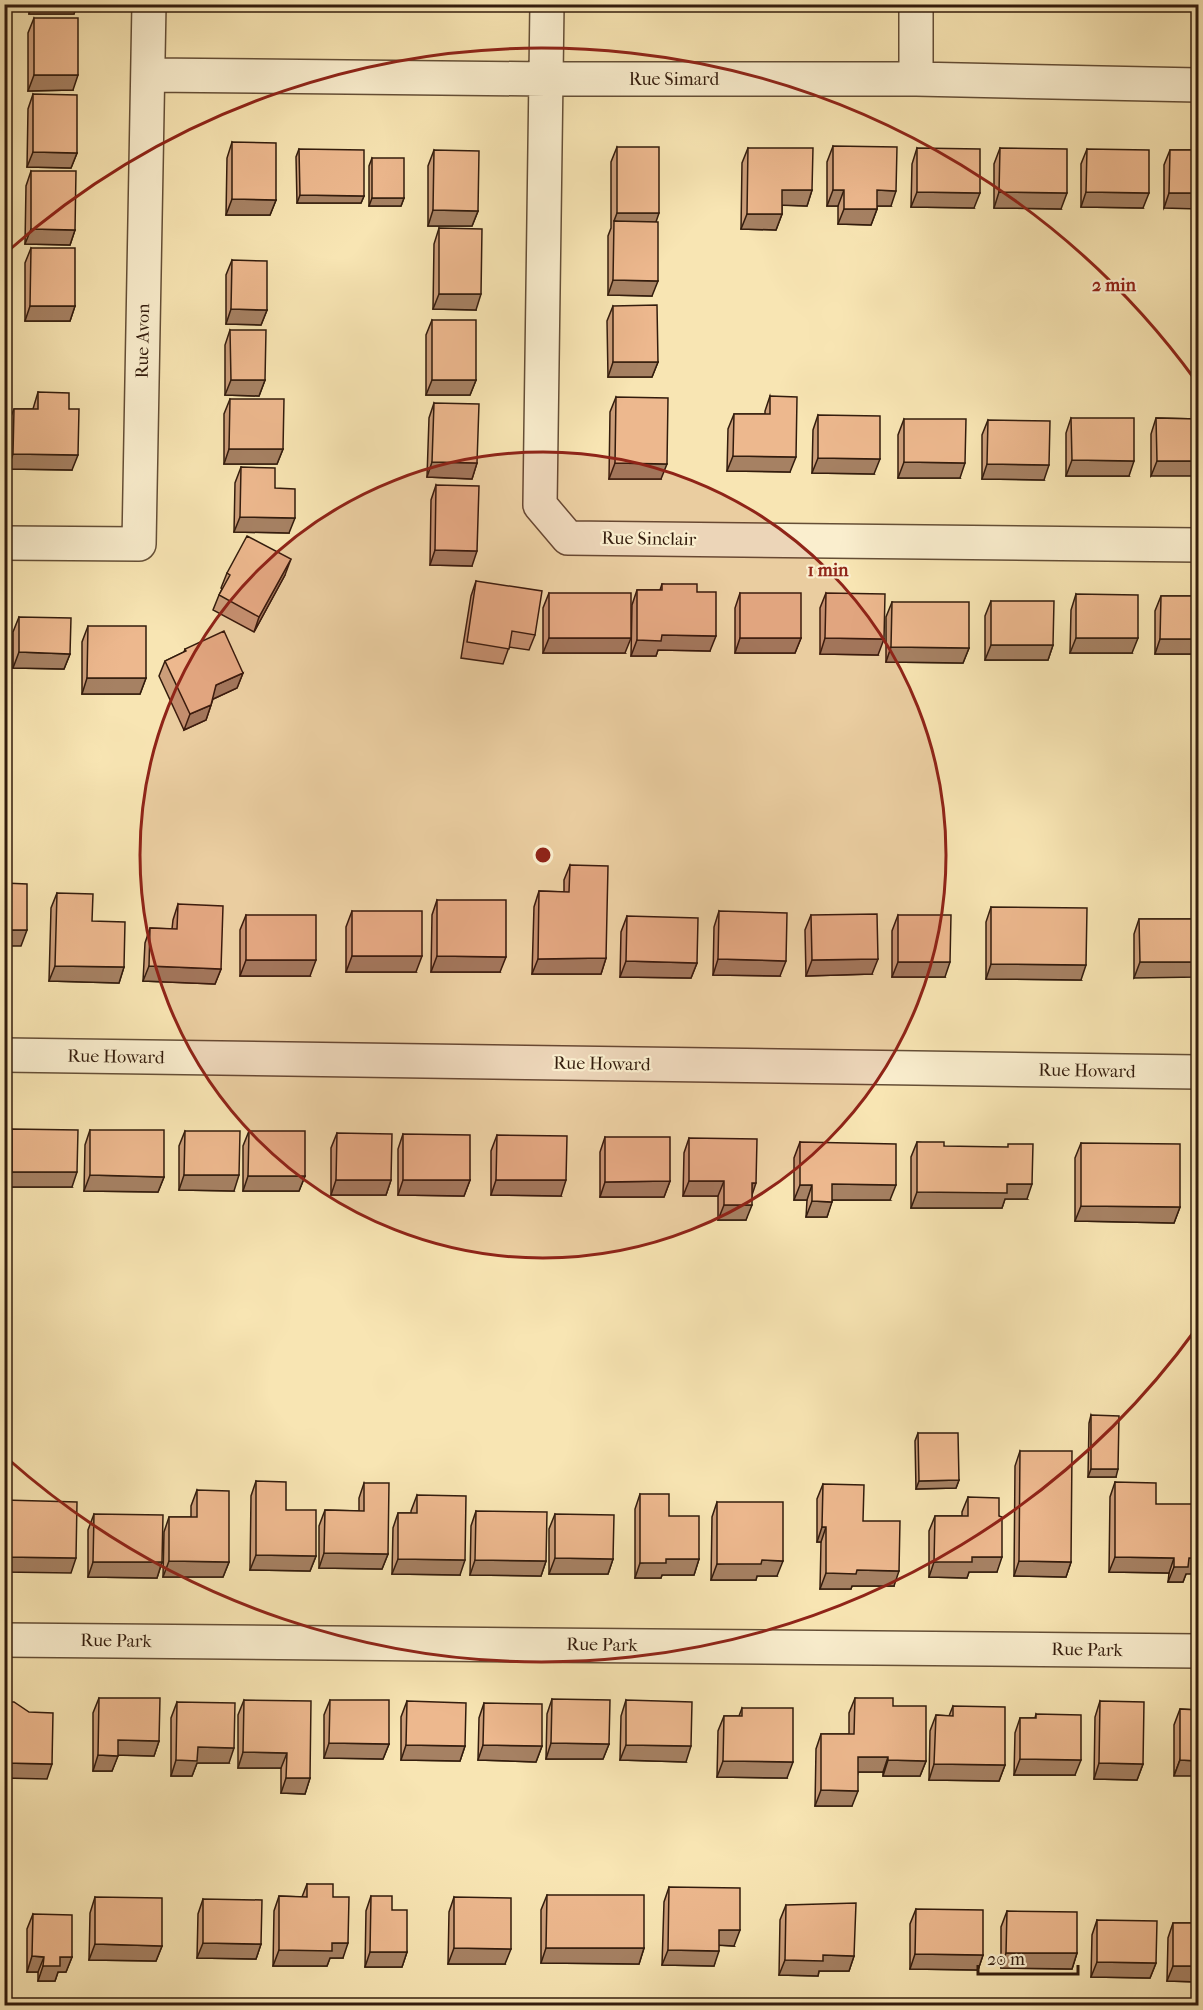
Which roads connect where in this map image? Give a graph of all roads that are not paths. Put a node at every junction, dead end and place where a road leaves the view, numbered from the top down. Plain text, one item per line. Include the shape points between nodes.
1 (149, 4) edge
2 (547, 4) edge
3 (916, 4) edge
4 (148, 75) junction
5 (546, 79) junction
6 (916, 79) junction
7 (1198, 85) edge
8 (4, 543) edge
9 (1198, 545) edge
10 (4, 1055) edge
11 (1198, 1072) edge
12 (4, 1640) edge
13 (1198, 1651) edge

1 - 4 street, Rue Avon
2 - 5 street, Rue Sinclair
3 - 6 street
4 - 5 street, Rue Simard
4 - 8 street, Rue Avon via 139,544
5 - 6 street, Rue Simard
5 - 9 street, Rue Sinclair via 540,505 568,538
6 - 7 street, Rue Simard
10 - 11 street, Rue Howard
12 - 13 street, Rue Park

